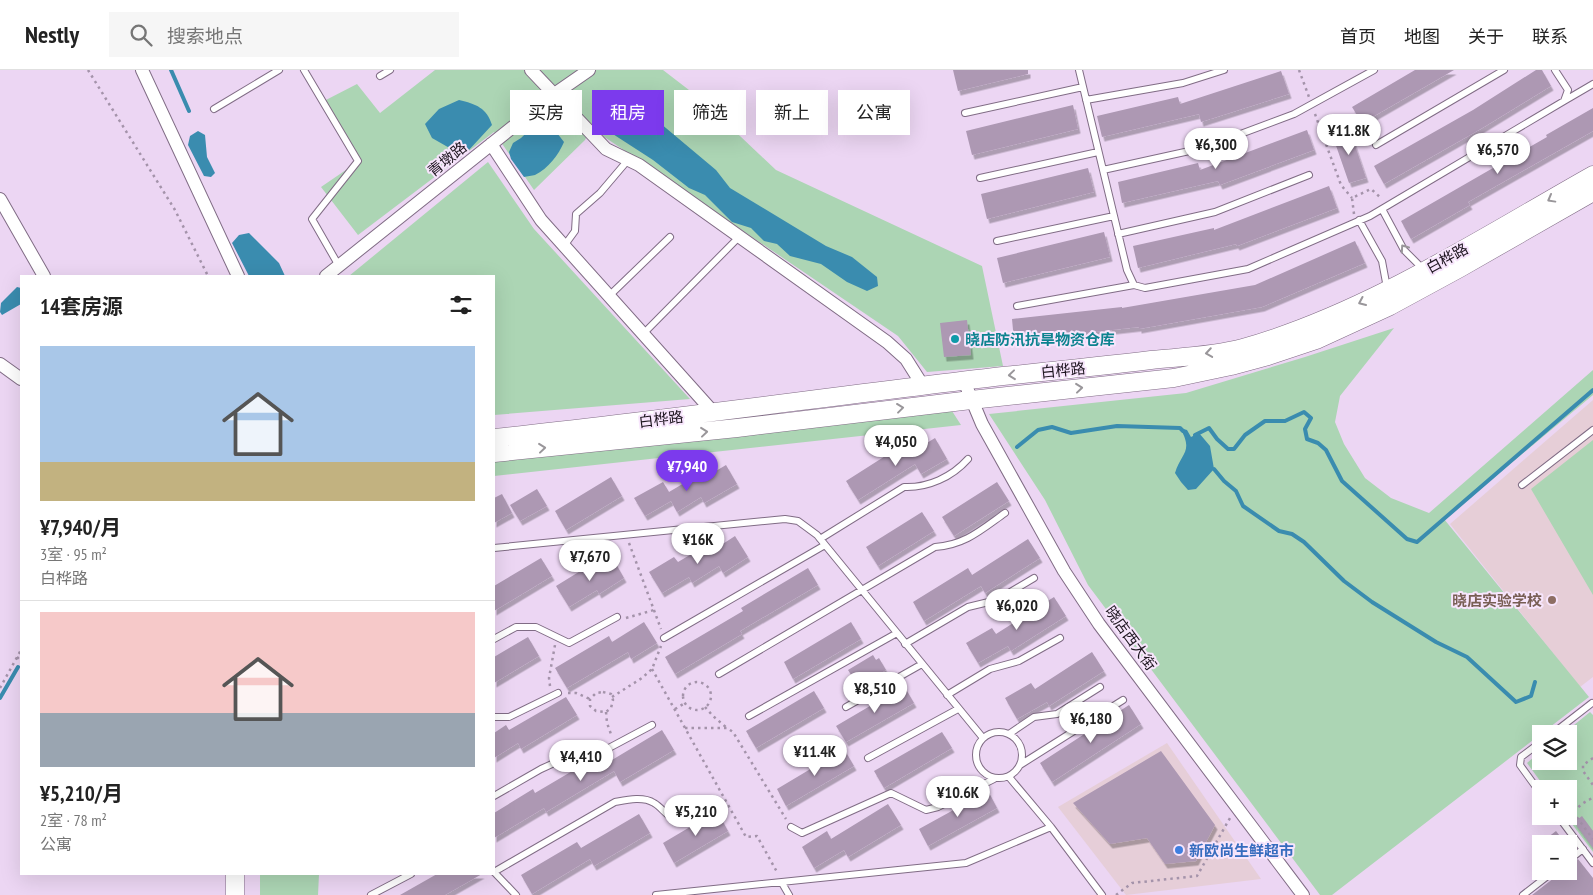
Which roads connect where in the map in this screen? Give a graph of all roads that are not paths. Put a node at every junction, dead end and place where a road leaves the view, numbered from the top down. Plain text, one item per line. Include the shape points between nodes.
1 (142, 70) edge
2 (279, 70) edge
3 (304, 70) edge
4 (390, 70) edge
5 (531, 70) edge
6 (589, 70) edge
7 (1079, 70) edge
8 (1224, 70) edge
9 (1374, 70) edge
10 (1504, 70) edge
11 (1556, 70) edge
12 (380, 76) dead end
13 (1593, 84) edge
14 (1083, 87) junction
15 (549, 90) edge
16 (560, 90) edge
17 (1086, 100) junction
18 (1564, 101) junction
19 (214, 109) dead end
20 (965, 113) dead end
21 (582, 125) edge
22 (510, 129) edge
23 (491, 144) junction
24 (1376, 145) dead end
25 (1098, 152) junction
26 (628, 160) junction
27 (1103, 170) junction
28 (1308, 175) dead end
29 (1593, 175) edge
30 (980, 178) dead end
31 (1593, 192) edge
32 (0, 199) edge
33 (1382, 209) junction
34 (1114, 216) junction
35 (1357, 222) junction
36 (1118, 234) junction
37 (670, 237) dead end
38 (739, 237) junction
39 (997, 241) dead end
40 (564, 246) junction
41 (339, 266) junction
42 (43, 275) edge
43 (238, 275) edge
44 (327, 275) edge
45 (1428, 277) junction
46 (1134, 285) junction
47 (609, 296) junction
48 (1390, 298) junction
49 (1017, 306) dead end
50 (643, 334) junction
51 (0, 364) edge
52 (20, 378) edge
53 (964, 381) junction
54 (923, 386) junction
55 (971, 400) junction
56 (714, 413) junction
57 (1593, 430) edge
58 (495, 438) edge
59 (495, 453) edge
60 (968, 460) dead end
61 (1522, 485) dead end
62 (1005, 513) dead end
63 (823, 542) junction
64 (495, 548) edge
65 (1034, 578) dead end
66 (862, 590) junction
67 (618, 617) road end
68 (897, 633) junction
69 (495, 638) edge
70 (664, 638) road end
71 (1060, 638) dead end
72 (906, 644) junction
73 (922, 664) junction
74 (718, 674) dead end
75 (1100, 687) dead end
76 (558, 693) road end
77 (947, 695) junction
78 (1123, 700) dead end
79 (1592, 703) edge
80 (846, 708) dead end
81 (958, 709) junction
82 (749, 716) dead end
83 (495, 717) edge
84 (652, 725) dead end
85 (1564, 725) edge
86 (1009, 734) junction
87 (983, 738) junction
88 (1532, 749) edge
89 (868, 758) dead end
90 (1020, 765) junction
91 (1009, 777) junction
92 (994, 778) junction
93 (1532, 782) edge
94 (495, 795) edge
95 (705, 801) dead end
96 (1565, 825) edge
97 (791, 827) road end
98 (1051, 827) junction
99 (1582, 849) junction
100 (1577, 853) edge
101 (1593, 863) edge
102 (495, 871) edge
103 (495, 873) edge
104 (235, 875) edge
105 (409, 875) edge
106 (1542, 880) edge
107 (782, 883) junction
108 (235, 895) edge
109 (371, 895) edge
110 (516, 895) edge
111 (656, 895) edge
112 (789, 895) edge
113 (1102, 895) edge
114 (1303, 895) edge
115 (1523, 895) edge

1 - 43 street
2 - 19 lane
3 - 41 lane via 358,161 312,219
4 - 12 lane
5 - 15 street
6 - 16 street, 青墩路
7 - 14 lane
8 - 17 lane via 1183,83
9 - 27 lane via 1294,114 1203,148
10 - 24 lane
11 - 18 lane via 1568,90
13 - 18 lane
14 - 17 lane
14 - 20 lane
17 - 25 lane
18 - 33 lane
21 - 26 street via 606,149
22 - 23 street, 青墩路
23 - 40 street via 541,220
23 - 41 street, 青墩路
25 - 27 lane
25 - 30 lane
26 - 38 street
26 - 40 lane via 600,193 576,214 575,231
27 - 34 lane
28 - 36 lane via 1215,212
29 -> 45 street, 白桦路
31 - 45 street, 白桦路
32 - 42 street
33 - 35 lane
45 -> 33 lane via 1404,250
34 - 36 lane
34 - 39 lane
35 - 46 lane via 1248,269 1146,288
35 - 48 lane via 1382,261
36 - 46 lane
37 - 47 lane
38 - 50 lane
38 - 54 street via 887,342 906,359
40 - 47 street
41 - 44 street, 青墩路
45 - 48 street, 白桦路
46 - 49 lane
47 - 50 street
48 -> 53 street, 白桦路 via 1240,348
55 -> 48 street, 白桦路 via 1174,378 1231,366 1316,340
50 - 56 street
51 - 52 street
53 - 54 street, 白桦路
53 - 55 street, 晓店西大街
54 - 56 street, 白桦路
59 -> 55 street, 白桦路
55 - 114 street, 晓店西大街 via 1074,586 1099,624
56 - 58 street, 白桦路
57 - 61 lane
60 - 63 lane via 935,482 918,488 904,487
62 - 66 lane via 962,542 935,547
63 - 64 lane via 798,521 785,519
63 - 66 lane
63 - 70 lane
65 - 72 lane via 997,600 968,607
66 - 68 lane
66 - 74 lane
67 - 69 lane via 569,643 536,627 516,627
68 - 72 lane
68 - 82 lane
71 - 77 lane via 1019,661 990,669
72 - 73 lane
73 - 77 lane
73 - 80 lane
75 - 86 lane via 1057,714 1034,717
76 - 83 lane via 509,716
77 - 81 lane
78 - 90 lane
79 - 85 lane
81 - 87 lane
81 - 89 lane
84 - 94 lane via 608,750 587,748
86 - 87 lane via 990,733
86 - 90 lane via 1022,749
87 - 92 lane via 976,750 977,765 987,776
88 - 93 lane via 1521,757 1520,765
90 - 91 lane
91 - 92 lane
91 - 98 lane
92 - 97 lane via 926,810 891,793 802,833
95 - 102 lane via 676,819 653,802 630,799 615,802
96 - 99 lane
98 - 107 lane via 966,864
98 - 113 lane
99 - 100 lane
99 - 101 lane
103 - 110 lane
104 - 108 street
105 - 109 lane
106 - 115 lane
107 - 111 lane
107 - 112 lane

